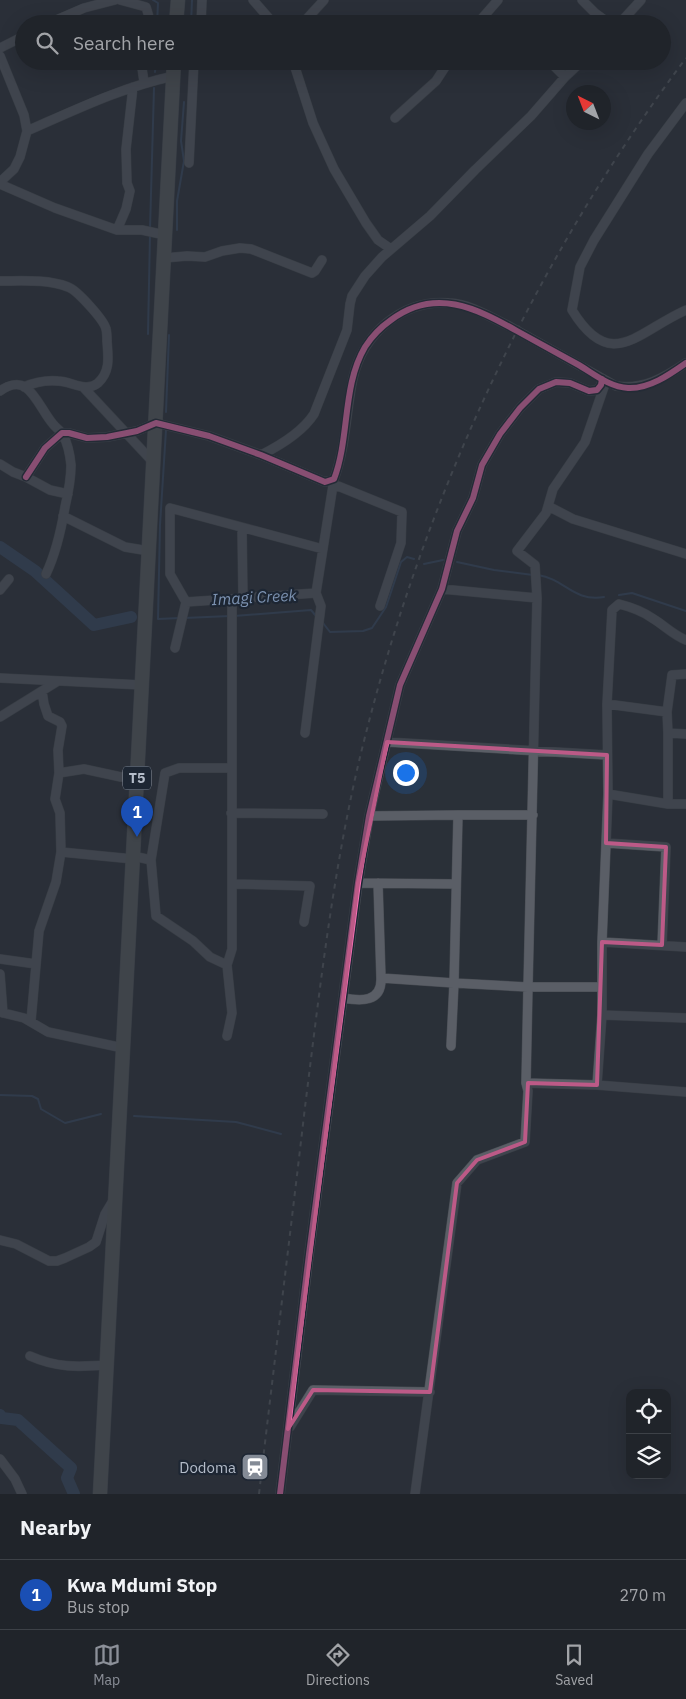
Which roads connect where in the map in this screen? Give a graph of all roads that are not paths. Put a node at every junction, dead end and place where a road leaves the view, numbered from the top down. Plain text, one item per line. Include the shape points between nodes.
1 (115, 0) edge
2 (120, 0) edge
3 (178, 0) edge
4 (202, 0) edge
5 (253, 0) edge
6 (324, 0) edge
7 (498, 0) edge
8 (582, 0) edge
9 (641, 0) edge
10 (68, 15) edge
11 (148, 15) edge
12 (177, 15) edge
13 (201, 15) edge
14 (266, 15) edge
15 (310, 15) edge
16 (485, 15) edge
17 (597, 15) edge
18 (627, 15) edge
19 (15, 40) edge
20 (0, 48) edge
21 (0, 56) edge
22 (142, 70) edge
23 (174, 70) edge
24 (194, 70) edge
25 (296, 70) edge
26 (443, 70) edge
27 (558, 70) edge
28 (572, 70) edge
29 (174, 76) junction
30 (565, 77) junction
31 (144, 82) junction
32 (133, 87) junction
33 (686, 104) edge
34 (395, 118) dead end
35 (27, 131) junction
36 (189, 163) dead end
37 (0, 183) edge
38 (117, 230) junction
39 (165, 235) junction
40 (391, 249) junction
41 (164, 258) junction
42 (322, 260) dead end
43 (0, 280) edge
44 (686, 310) edge
45 (686, 363) edge
46 (604, 380) junction
47 (24, 387) junction
48 (84, 388) junction
49 (0, 392) edge
50 (156, 423) junction
51 (62, 433) junction
52 (127, 433) junction
53 (261, 455) junction
54 (154, 463) junction
55 (0, 464) edge
56 (26, 476) junction
57 (333, 481) junction
58 (68, 494) junction
59 (548, 506) junction
60 (63, 516) junction
61 (242, 528) junction
62 (323, 549) junction
63 (149, 551) junction
64 (686, 554) edge
65 (46, 574) dead end
66 (9, 579) dead end
67 (442, 589) junction
68 (0, 590) edge
69 (316, 592) junction
70 (244, 598) junction
71 (537, 598) junction
72 (232, 599) junction
73 (186, 602) junction
74 (380, 606) dead end
75 (686, 640) edge
76 (175, 648) dead end
77 (686, 674) edge
78 (0, 678) edge
79 (58, 681) junction
80 (142, 684) junction
81 (42, 691) junction
82 (607, 704) junction
83 (667, 712) junction
84 (0, 717) edge
85 (304, 733) dead end
86 (668, 733) junction
87 (686, 734) edge
88 (387, 742) junction
89 (534, 752) junction
90 (608, 755) junction
91 (231, 768) junction
92 (59, 773) junction
93 (137, 776) junction
94 (608, 794) junction
95 (668, 804) junction
96 (686, 804) edge
97 (231, 813) junction
98 (324, 814) dead end
99 (458, 814) junction
100 (533, 815) junction
101 (369, 816) junction
102 (606, 843) junction
103 (61, 852) junction
104 (133, 857) junction
105 (151, 860) junction
106 (358, 883) junction
107 (378, 883) junction
108 (232, 884) junction
109 (456, 884) junction
110 (304, 922) dead end
111 (602, 942) junction
112 (662, 945) junction
113 (686, 947) edge
114 (0, 959) edge
115 (36, 964) junction
116 (227, 965) junction
117 (0, 974) edge
118 (381, 978) junction
119 (454, 983) junction
120 (528, 987) junction
121 (602, 987) junction
122 (343, 998) junction
123 (2, 1012) edge
124 (602, 1015) junction
125 (686, 1018) edge
126 (31, 1021) junction
127 (228, 1036) dead end
128 (451, 1046) dead end
129 (123, 1048) junction
130 (526, 1083) junction
131 (598, 1085) junction
132 (686, 1092) edge
133 (116, 1196) junction
134 (0, 1240) edge
135 (30, 1356) dead end
136 (107, 1365) junction
137 (430, 1392) junction
138 (288, 1429) junction
139 (0, 1459) edge
140 (22, 1494) edge
141 (100, 1494) edge
142 (280, 1494) edge
143 (415, 1494) edge

1 - 10 street
2 - 11 street via 146,7
3 - 12 highway
4 - 13 street
5 - 14 street
6 - 15 street
7 - 16 street
8 - 17 street
9 - 18 street
19 - 20 street
21 - 35 street via 24,115
22 - 31 street
23 - 29 highway, T5
24 - 36 street
25 - 40 street via 313,123 334,169 378,240
26 - 34 street via 436,81
27 - 30 street
28 - 30 street
29 - 31 street
29 - 39 highway, T5
30 - 40 street via 531,116 430,216
31 - 32 street
32 - 35 street
32 - 38 street via 126,156 130,192
33 - 44 street via 648,154 594,240 580,267 572,310 597,339 621,343 640,337
35 - 37 street via 20,158
37 - 38 street via 55,208
38 - 39 street via 142,230
39 - 41 highway, T5
40 - 53 street via 365,276 352,296 347,330 312,417 280,445
41 - 42 street via 205,257 246,248 312,273
41 - 50 highway, T5
43 - 48 street via 42,282 70,288 103,322 108,366 97,383
45 - 46 street via 665,378 642,386 616,386
46 - 57 street, bridge via 474,309 450,303 408,310 397,315 370,340 358,360
46 - 59 street via 584,442 553,489
46 - 67 street via 598,390 590,391 570,383 556,382 539,389 520,408 482,465 473,498 457,531
47 - 48 street via 34,382 60,381
47 - 49 street via 10,386
47 - 51 street
48 - 52 street
50 - 52 street
50 - 53 street via 209,436
50 - 54 highway, T5
51 - 52 street via 96,438
51 - 56 street via 45,448
51 - 58 street via 71,466
52 - 54 street
53 - 57 street via 326,482
54 - 63 highway, T5
55 - 56 street
56 - 58 street via 50,490
57 - 62 street
57 - 74 street via 402,512 401,543
58 - 60 street
59 - 64 street via 573,519
59 - 71 street via 517,551 535,566
60 - 63 street via 125,547
60 - 65 street via 54,558
61 - 62 street
61 - 70 street
61 - 73 street via 170,508 170,574
62 - 69 street
63 - 80 highway, T5
66 - 68 street
67 - 71 street
67 - 88 street via 400,685
69 - 70 street
69 - 85 street via 322,606
70 - 72 street
71 - 89 street
72 - 73 street
72 - 91 street
73 - 76 street
75 - 82 street via 651,617 619,604 612,610
77 - 83 street via 672,675
78 - 79 street
79 - 80 street
79 - 81 street
80 - 93 highway, T5
81 - 84 street
81 - 92 street via 48,716 62,726
82 - 83 street
82 - 90 street
83 - 86 street
86 - 87 street
86 - 95 street
88 - 89 street
88 - 101 street
89 - 90 street
89 - 100 street
90 - 94 street
91 - 97 street
91 - 105 street via 179,768 165,773
92 - 93 street via 84,769 121,777
92 - 103 street via 56,799 60,813
93 - 104 highway, T5
94 - 95 street
94 - 102 street
95 - 96 street
97 - 98 street
97 - 108 street
99 - 100 street
99 - 101 street
99 - 109 street
100 - 120 street
101 - 106 street
102 - 111 street
102 - 112 street via 666,847
103 - 104 street
103 - 115 street via 56,882 38,931
104 - 105 street
104 - 129 highway, T5
105 - 116 street via 156,916 193,940 210,957
106 - 107 street
106 - 122 street
107 - 109 street
107 - 118 street
108 - 110 street via 310,886
108 - 116 street via 232,949
109 - 119 street
111 - 112 street
111 - 121 street
112 - 113 street
114 - 115 street
115 - 126 street
116 - 127 street via 232,1013
117 - 123 street
118 - 119 street
118 - 122 street via 379,990 373,997 360,1001
119 - 120 street
119 - 128 street
120 - 121 street
120 - 130 street
121 - 124 street
122 - 138 street
123 - 126 street
124 - 125 street
124 - 131 street
126 - 129 street via 48,1032
129 - 133 highway, T5
130 - 131 street
130 - 137 street via 525,1142 477,1160 458,1182
131 - 132 street
133 - 134 street via 105,1214 96,1242 75,1255 49,1260
133 - 136 highway, T5
135 - 136 street via 55,1365
136 - 141 highway, T5
137 - 138 street via 313,1390
137 - 143 street
138 - 142 street
139 - 140 street

